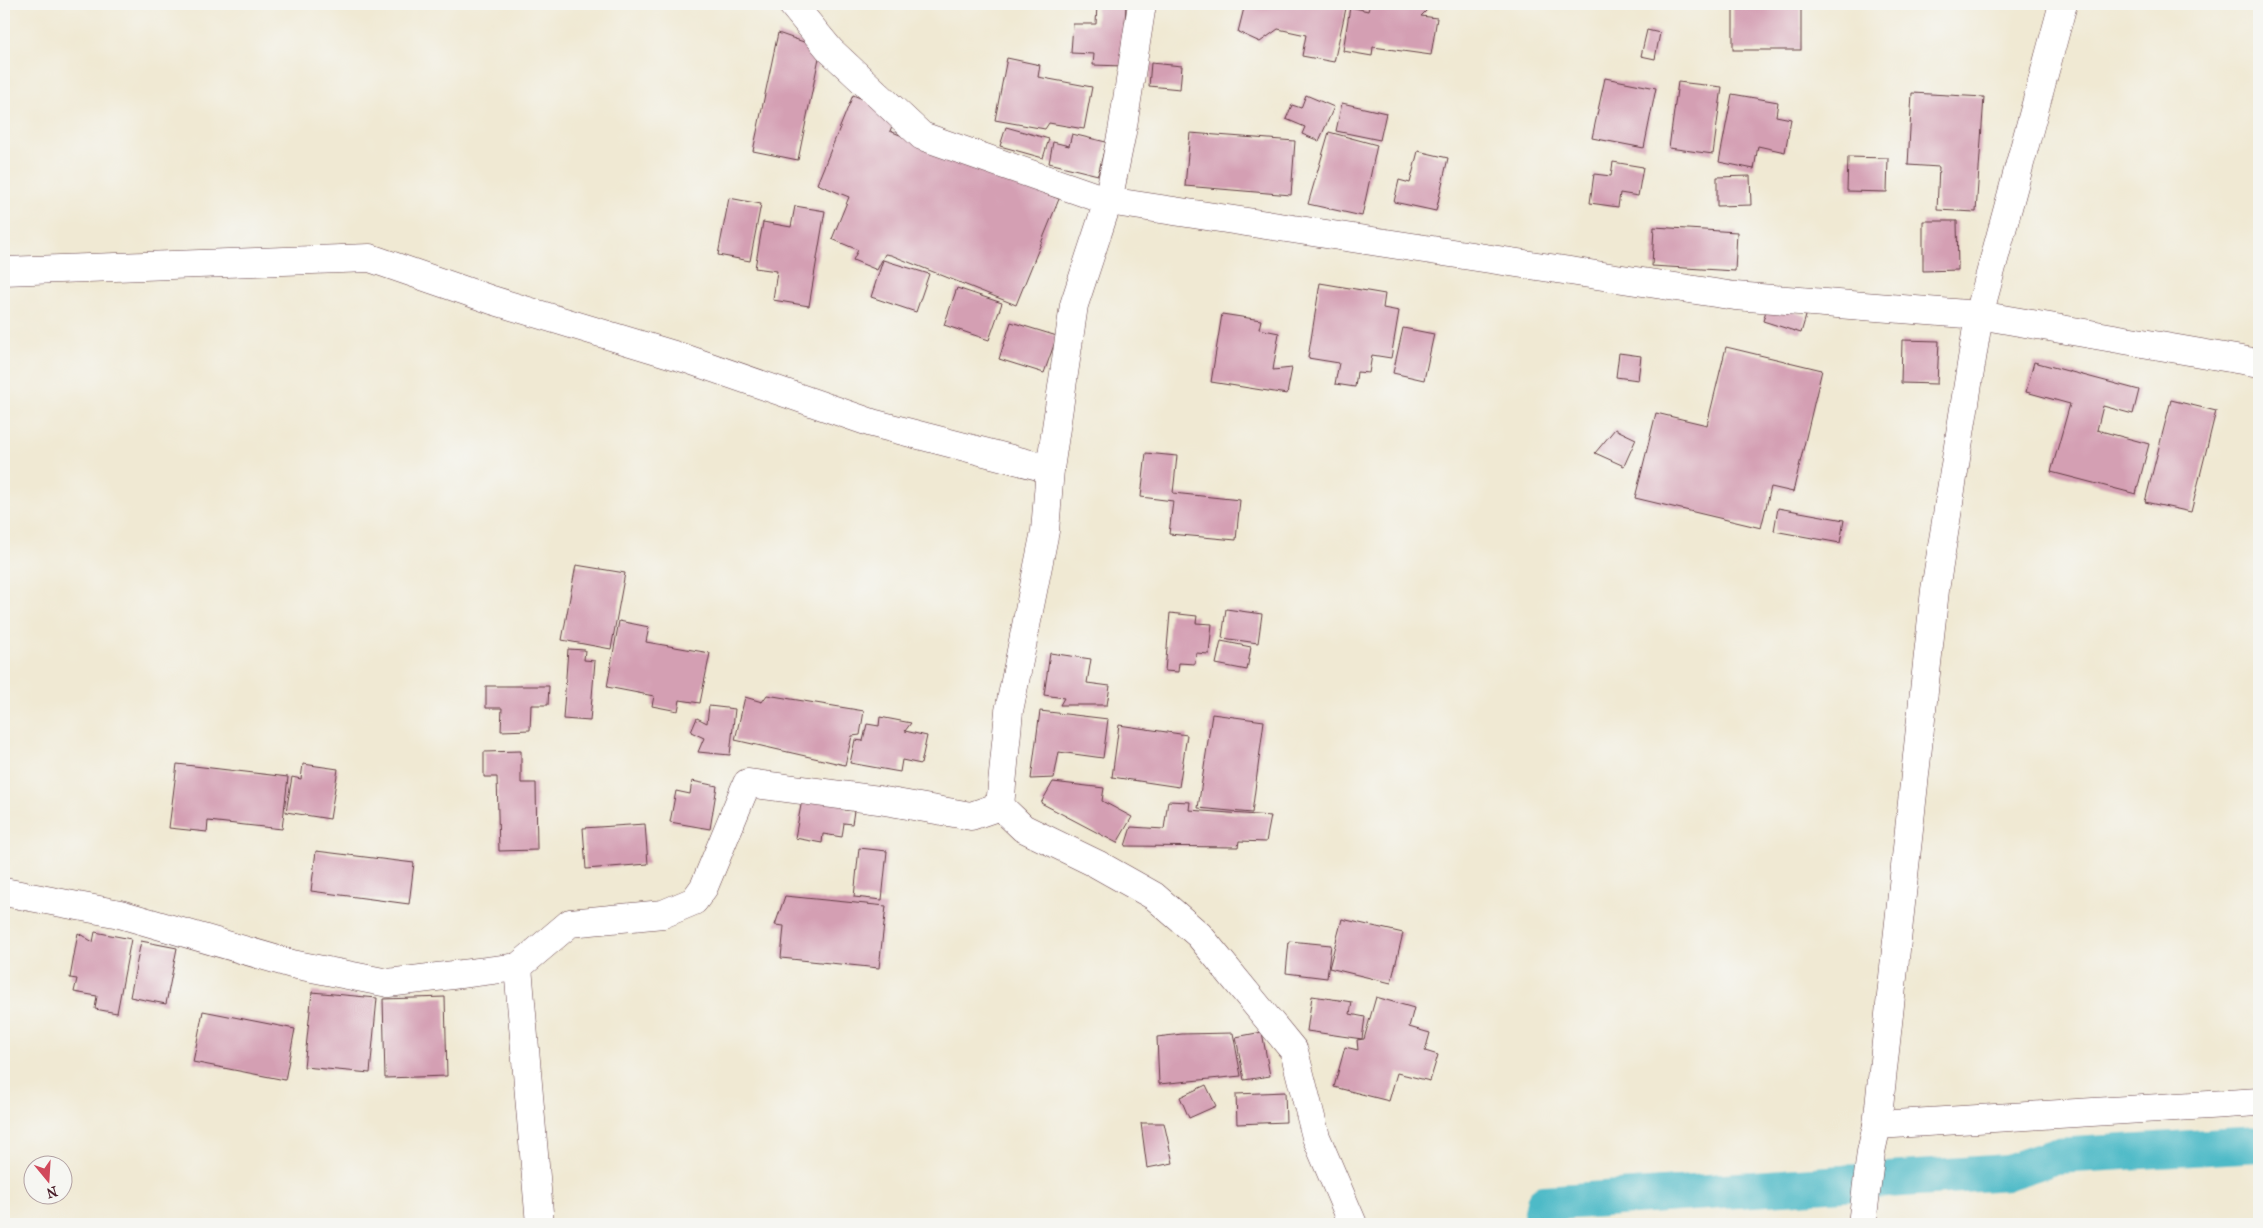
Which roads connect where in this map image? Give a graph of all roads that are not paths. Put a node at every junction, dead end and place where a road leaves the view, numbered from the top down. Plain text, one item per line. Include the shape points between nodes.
1 (792, 4) edge
2 (1142, 4) edge
3 (2063, 4) edge
4 (1108, 202) junction
5 (4, 271) edge
6 (1979, 315) junction
7 (2259, 363) edge
8 (1050, 469) junction
9 (1000, 806) junction
10 (4, 892) edge
11 (518, 967) junction
12 (2259, 1102) edge
13 (1877, 1125) junction
14 (540, 1224) edge
15 (1353, 1224) edge
16 (1862, 1224) edge

1 - 4 street via 830,50 922,136
2 - 4 street
3 - 6 street
4 - 6 street via 1735,296
4 - 8 street via 1074,305
5 - 8 street via 370,258 492,300 687,359 872,423
6 - 7 street
6 - 13 street via 1935,590
8 - 9 street via 1044,532 1009,711
9 - 11 street via 971,816 747,782 704,887 694,901 664,914 570,924
9 - 15 street via 1024,828 1154,896 1199,935 1294,1051 1316,1137
10 - 11 street via 120,914 292,964 388,983
11 - 14 street
12 - 13 street
13 - 16 street

